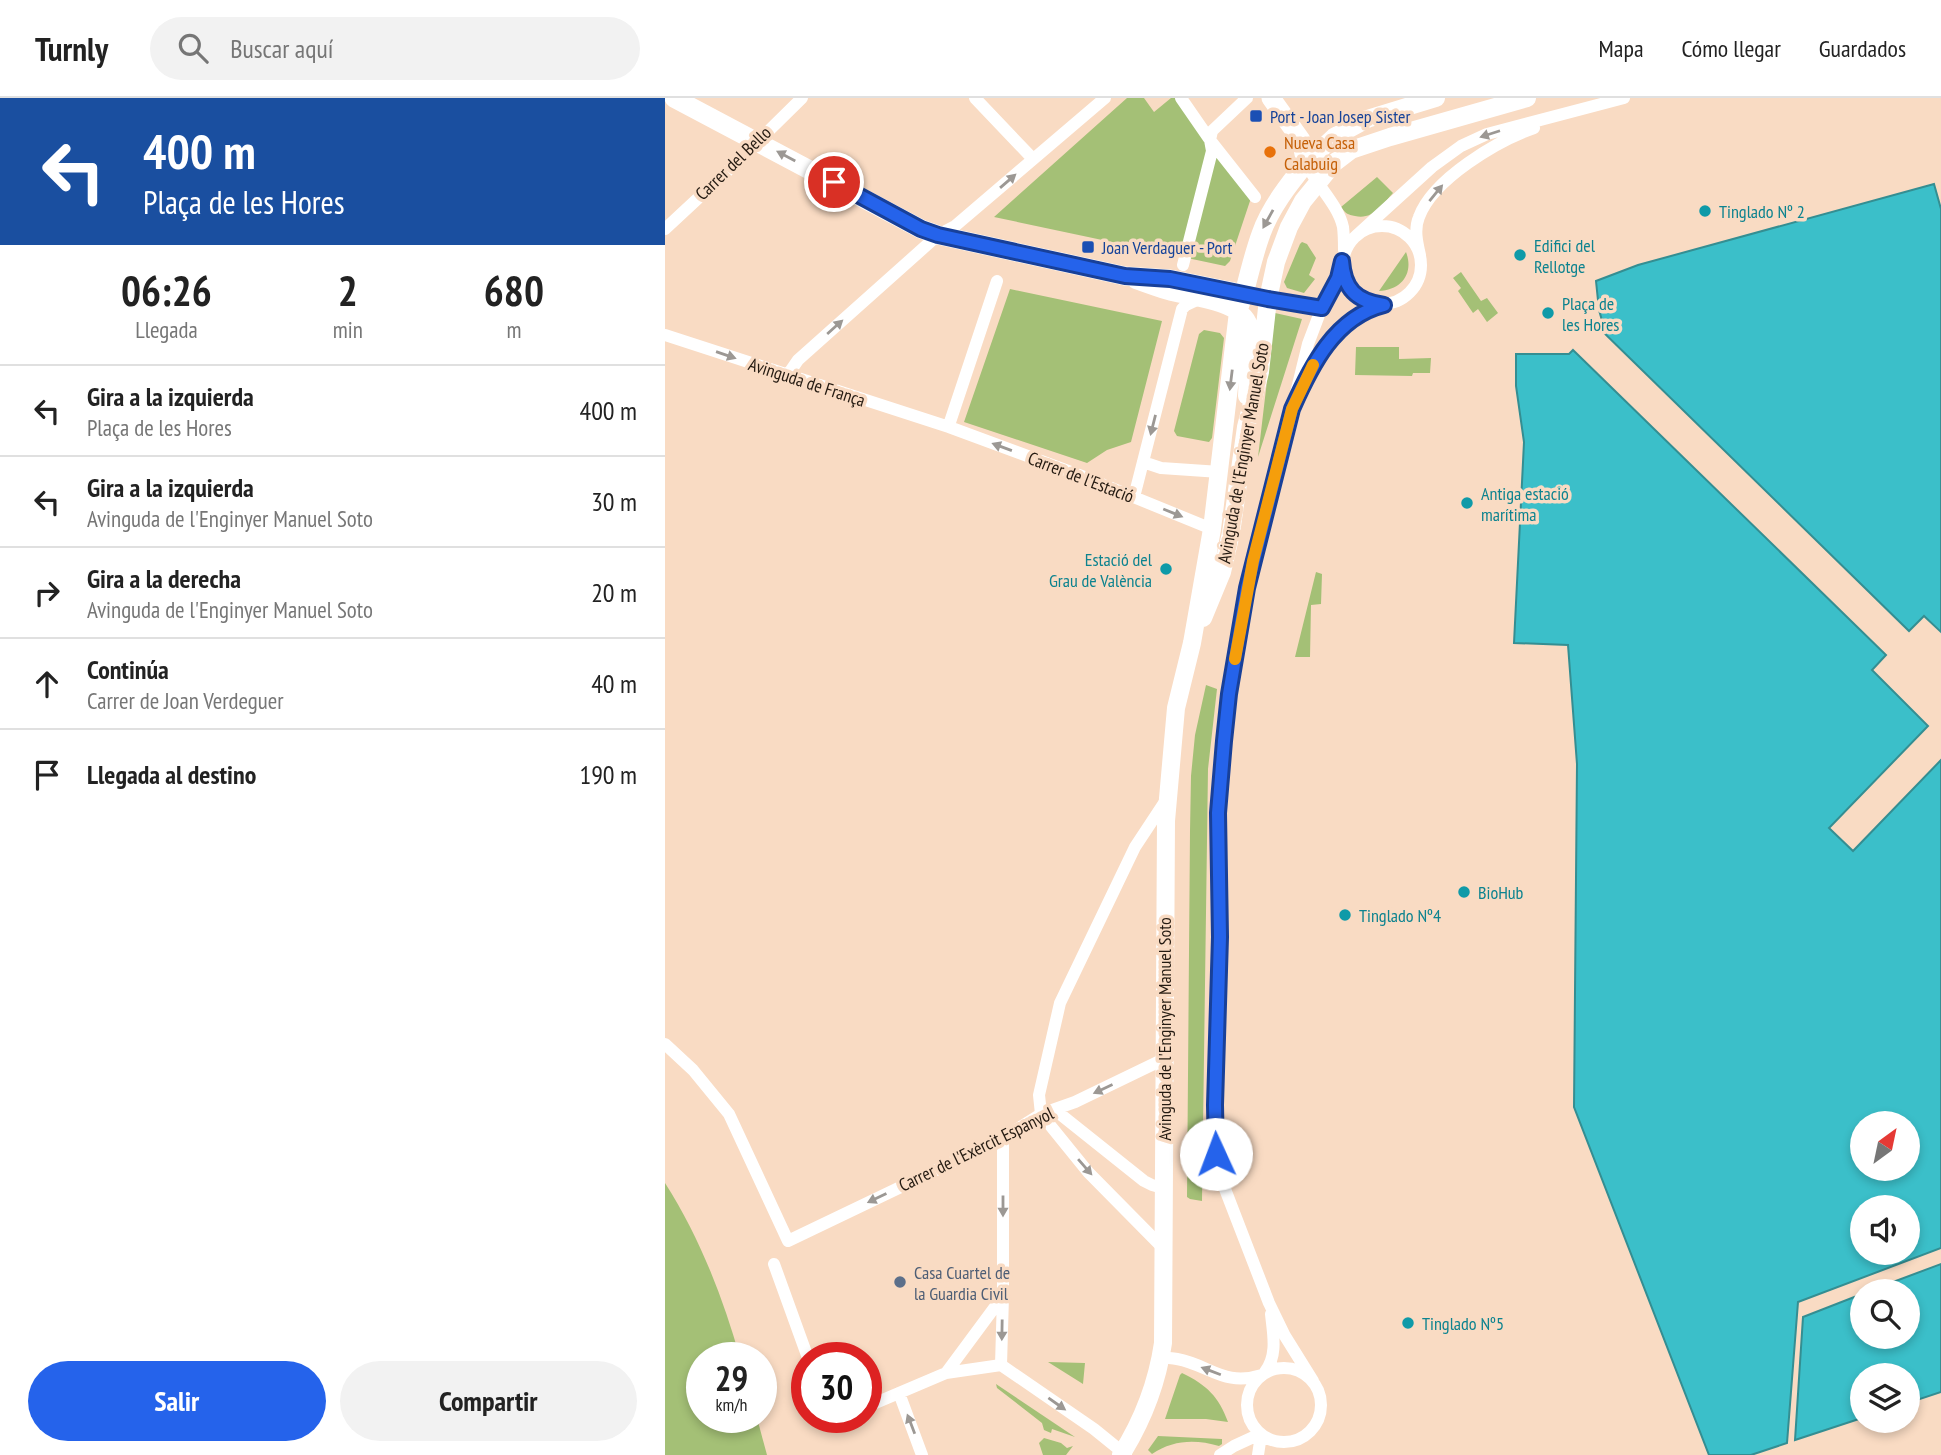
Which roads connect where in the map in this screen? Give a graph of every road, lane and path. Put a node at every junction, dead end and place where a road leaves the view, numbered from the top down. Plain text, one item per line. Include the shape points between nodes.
1 (801, 98) edge
2 (975, 98) edge
3 (1105, 98) edge
4 (1181, 98) edge
5 (1247, 98) edge
6 (1271, 98) edge
7 (1436, 98) edge
8 (1527, 98) edge
9 (1624, 98) edge
10 (678, 99) edge
11 (1603, 103) junction
12 (1210, 139) junction
13 (757, 141) junction
14 (1344, 155) junction
15 (1311, 158) junction
16 (1033, 159) junction
17 (1317, 182) junction
18 (1255, 197) dead end
19 (665, 229) edge
20 (938, 235) junction
21 (1356, 236) junction
22 (1419, 255) junction
23 (1343, 257) junction
24 (1183, 265) dead end
25 (1125, 276) junction
26 (997, 281) dead end
27 (1201, 298) junction
28 (1268, 299) junction
29 (1241, 303) junction
30 (1384, 305) junction
31 (1322, 308) junction
32 (665, 335) edge
33 (787, 376) junction
34 (1292, 409) junction
35 (950, 425) junction
36 (1246, 427) junction
37 (1143, 462) junction
38 (1220, 472) junction
39 (1134, 497) junction
40 (1212, 529) junction
41 (1192, 643) junction
42 (1168, 797) junction
43 (665, 1044) edge
44 (1164, 1059) junction
45 (1055, 1110) junction
46 (1041, 1114) junction
47 (1003, 1138) junction
48 (1163, 1188) junction
49 (1163, 1248) junction
50 (775, 1264) dead end
51 (1003, 1296) junction
52 (1269, 1303) junction
53 (803, 1342) edge
54 (1161, 1357) junction
55 (1001, 1365) junction
56 (946, 1373) junction
57 (1264, 1373) junction
58 (1313, 1381) junction
59 (899, 1393) junction
60 (882, 1400) edge
61 (1261, 1434) junction
62 (1303, 1437) junction
63 (1123, 1454) edge
64 (922, 1455) edge
65 (1220, 1455) edge
66 (1258, 1455) edge
67 (1288, 1455) edge

1 - 13 street, Carrer del Bello
2 - 16 street
3 - 16 street
4 - 12 street
5 - 12 street via 1212,131
6 - 15 main road
7 - 15 main road via 1367,119 1334,137
8 - 14 main road via 1390,137
9 - 11 street
10 - 13 main road
11 -> 21 street via 1487,134 1461,146
22 -> 11 street via 1419,215 1466,164 1528,130
12 - 18 street
12 - 24 street via 1212,151
13 - 19 street, Carrer del Bello
20 -> 13 main road
14 - 15 main road
14 - 17 main road, Avinguda de l'Enginyer Manuel Soto
15 - 17 street via 1311,174
15 -> 29 main road, Avinguda de l'Enginyer Manuel Soto via 1266,221
20 -> 16 street via 955,226
17 - 23 street via 1343,225
17 - 28 main road, Avinguda de l'Enginyer Manuel Soto via 1289,227
20 - 25 main road
33 -> 20 street via 798,360
21 - 22 street via 1380,226 1393,228 1414,243
21 - 23 street
22 - 30 street via 1419,278 1413,288 1405,297
23 - 30 street via 1343,275 1349,287 1358,297
23 - 31 street, Avinguda de l'Enginyer Manuel Soto
25 - 27 main road
25 - 29 main road via 1170,279
26 - 35 street
27 - 29 main road
27 -> 37 street via 1182,309
28 - 29 street
28 - 31 street
28 - 36 main road, Avinguda de l'Enginyer Manuel Soto via 1260,372
29 - 36 main road via 1250,330
29 -> 38 main road, Avinguda de l'Enginyer Manuel Soto
30 - 34 street, Avinguda de l'Enginyer Manuel Soto via 1345,324 1315,362
31 - 34 street, Avinguda de l'Enginyer Manuel Soto
32 -> 33 street, Avinguda de França
33 - 35 street, Avinguda de França
34 - 52 street, Avinguda de l'Enginyer Manuel Soto via 1247,588 1229,694 1218,813 1216,1154
39 -> 35 street, Carrer de l'Estació
36 - 41 main road, Avinguda de l'Enginyer Manuel Soto via 1222,572
37 - 38 street, Carrer de l'Estació via 1161,468
37 - 39 street
38 - 40 main road, Avinguda de l'Enginyer Manuel Soto
39 -> 40 street, Carrer de l'Estació
40 - 41 main road, Avinguda de l'Enginyer Manuel Soto
41 - 42 main road, Avinguda de l'Enginyer Manuel Soto via 1176,708
42 - 44 main road, Avinguda de l'Enginyer Manuel Soto
42 - 46 street via 1135,847 1060,1003 1039,1095
47 -> 43 street, Carrer de l'Exèrcit Espanyol via 788,1241 729,1114
44 -> 45 street, Carrer de l'Exèrcit Espanyol
44 - 48 main road, Avinguda de l'Enginyer Manuel Soto
45 - 46 street, Carrer de l'Exèrcit Espanyol
45 - 48 street via 1144,1181
46 - 47 street, Carrer de l'Exèrcit Espanyol
46 -> 49 street via 1089,1172
47 -> 51 street
48 - 49 main road, Avinguda de l'Enginyer Manuel Soto
49 - 54 main road, Avinguda de l'Enginyer Manuel Soto
50 - 53 street
51 -> 55 street
51 - 56 street
52 - 57 street, Avinguda de l'Enginyer Manuel Soto via 1273,1350
52 - 58 street, Avinguda de l'Enginyer Manuel Soto
57 -> 54 street via 1248,1379 1230,1378
54 - 63 main road, Avinguda de l'Enginyer Manuel Soto via 1149,1402
55 - 56 street
55 -> 63 street, Avinguda de l'Enginyer Manuel Soto
56 - 59 street
57 - 58 street via 1291,1368
57 - 61 street via 1247,1396 1250,1422
58 - 62 street via 1321,1399 1320,1415
59 - 60 street
64 -> 59 street
61 - 62 street via 1287,1443
61 - 65 street
61 - 66 street
62 - 67 street

